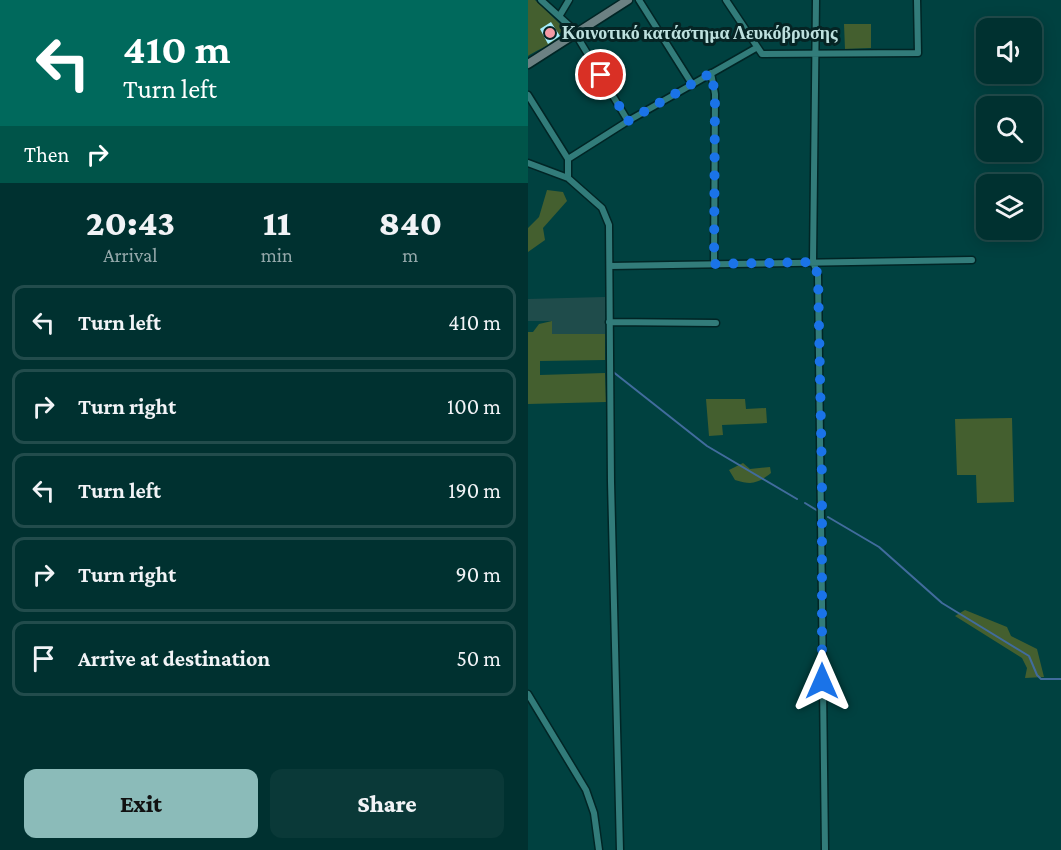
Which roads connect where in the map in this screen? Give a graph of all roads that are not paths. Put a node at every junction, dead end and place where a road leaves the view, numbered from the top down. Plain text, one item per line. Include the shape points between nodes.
1 (542, 0) edge
2 (570, 0) edge
3 (628, 0) edge
4 (639, 0) edge
5 (726, 0) edge
6 (816, 0) edge
7 (917, 0) edge
8 (560, 15) junction
9 (576, 34) junction
10 (756, 48) junction
11 (817, 54) junction
12 (528, 64) edge
13 (711, 73) junction
14 (692, 84) junction
15 (528, 95) edge
16 (628, 121) junction
17 (568, 159) junction
18 (528, 163) edge
19 (568, 178) junction
20 (972, 260) dead end
21 (813, 262) junction
22 (714, 264) junction
23 (610, 267) junction
24 (609, 322) junction
25 (716, 323) dead end
26 (528, 694) edge
27 (599, 850) edge
28 (620, 850) edge
29 (825, 850) edge

1 - 8 street
2 - 8 street
3 - 9 main road
4 - 14 street
5 - 10 street
6 - 11 street
7 - 11 street via 918,53
8 - 9 street
9 - 12 main road
9 - 16 street
10 - 11 street via 762,54
10 - 13 street
11 - 21 street
13 - 14 street
13 - 22 street via 715,94
14 - 16 street
15 - 17 street
16 - 17 street
17 - 19 street
18 - 19 street
19 - 23 street via 608,217
20 - 21 street
21 - 22 street
21 - 29 street via 818,275
22 - 23 street
23 - 24 street
24 - 25 street
24 - 28 street
26 - 27 street via 586,790

